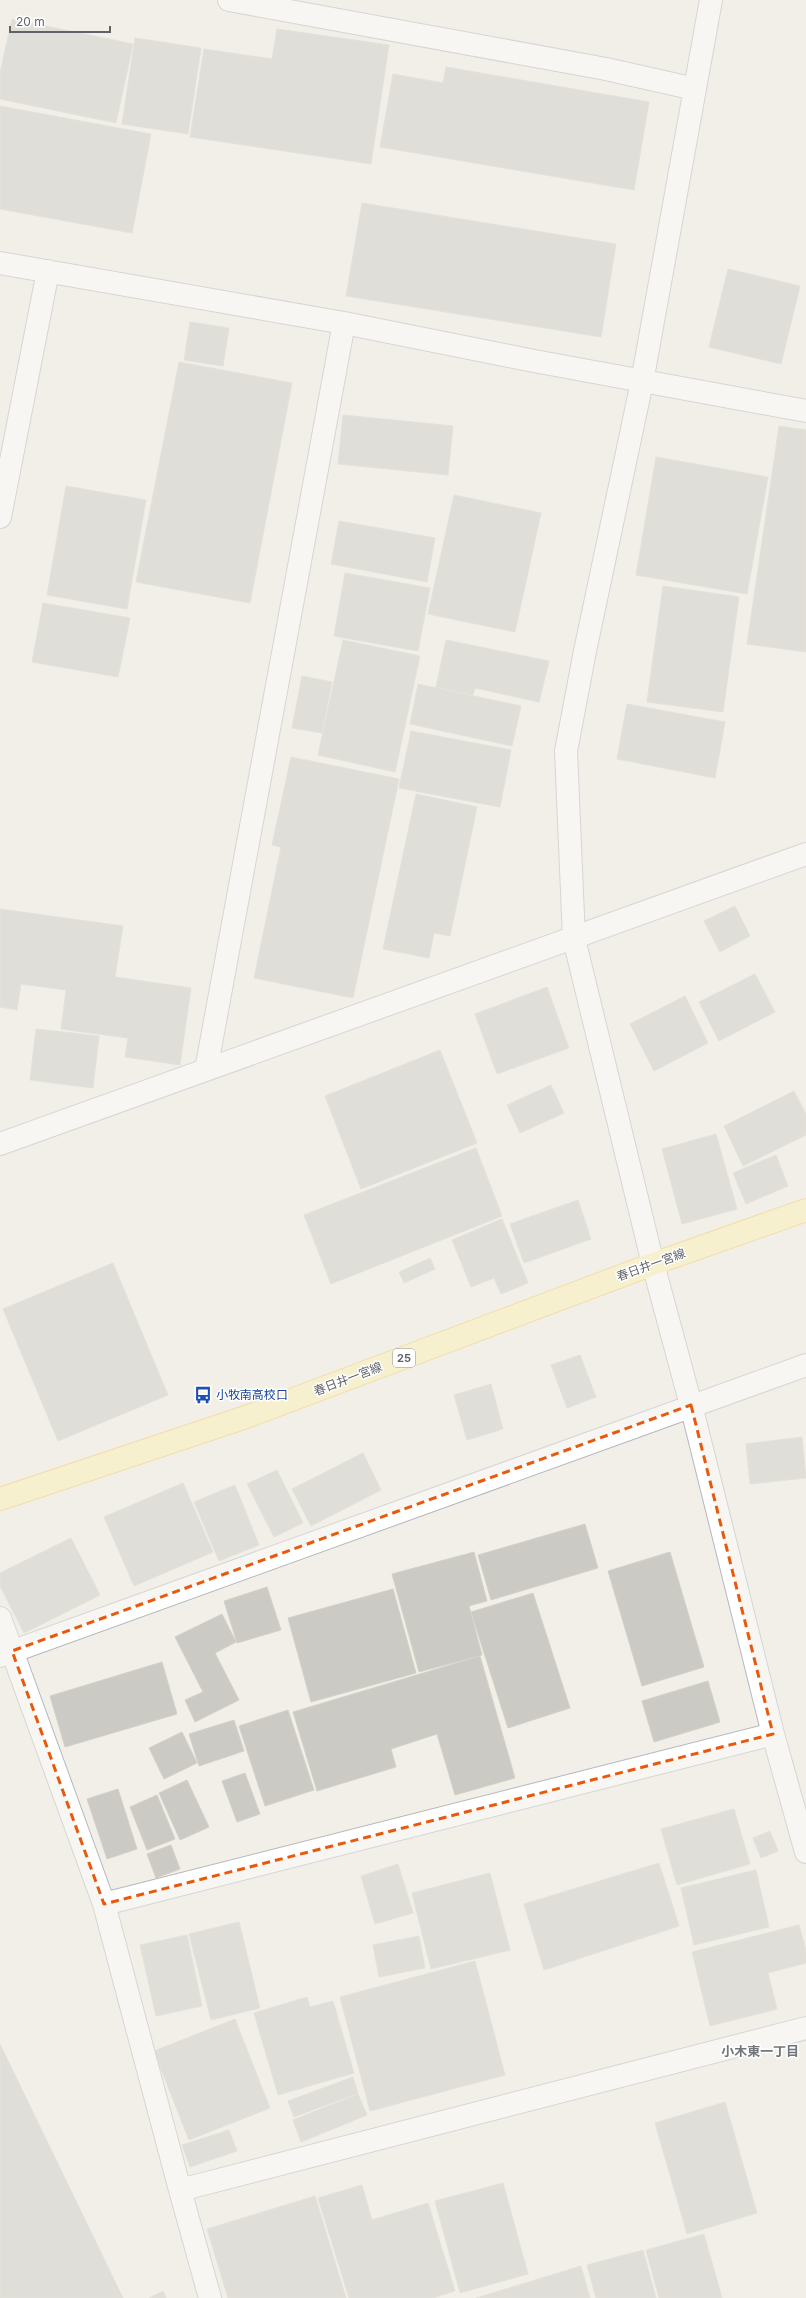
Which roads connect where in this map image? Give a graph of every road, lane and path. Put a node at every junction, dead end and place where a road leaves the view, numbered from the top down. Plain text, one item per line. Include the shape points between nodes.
1 (228, 0) edge
2 (711, 0) edge
3 (695, 89) junction
4 (0, 263) edge
5 (48, 272) junction
6 (344, 323) junction
7 (642, 382) junction
8 (806, 411) edge
9 (0, 517) edge
10 (806, 854) edge
11 (574, 939) junction
12 (206, 1070) junction
13 (0, 1144) edge
14 (806, 1210) edge
15 (653, 1264) junction
16 (806, 1365) edge
17 (691, 1405) junction
18 (0, 1499) edge
19 (0, 1618) edge
20 (6, 1654) edge
21 (773, 1734) junction
22 (806, 1852) edge
23 (104, 1904) junction
24 (806, 2028) edge
25 (180, 2190) junction
26 (210, 2298) edge

1 - 3 street via 606,69
2 - 3 street
3 - 7 street
4 - 5 street
5 - 6 street
5 - 9 street
6 - 7 street
6 - 12 street
7 - 8 street
7 - 11 street via 584,652 566,752
10 - 11 street
11 - 12 street
11 - 15 street
12 - 13 street
14 - 15 main road, 春日井一宮線 / 25
15 - 17 street
15 - 18 main road, 春日井一宮線 / 25 via 246,1417
16 - 17 street
17 - 20 street
17 - 21 street
19 - 20 street
20 - 23 street
21 - 22 street
21 - 23 street
23 - 25 street
24 - 25 street
25 - 26 street

